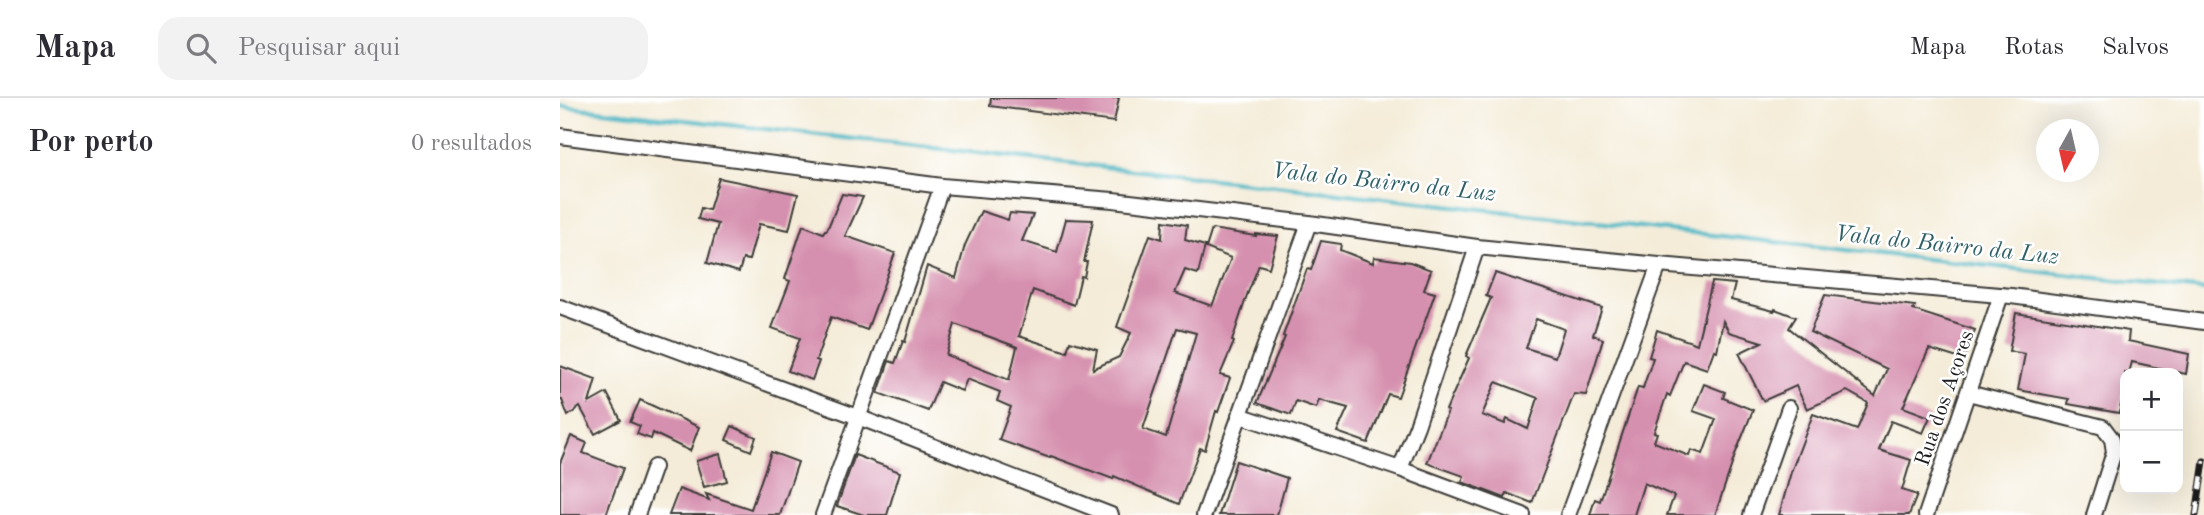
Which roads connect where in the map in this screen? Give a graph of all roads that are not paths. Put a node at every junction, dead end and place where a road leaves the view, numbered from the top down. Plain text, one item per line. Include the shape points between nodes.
1 (560, 136) edge
2 (942, 186) junction
3 (1309, 223) junction
4 (1477, 247) junction
5 (1659, 265) junction
6 (2001, 295) junction
7 (560, 307) edge
8 (2204, 322) edge
9 (1968, 393) junction
10 (1789, 408) dead end
11 (1240, 415) junction
12 (859, 417) junction
13 (653, 467) dead end
14 (1400, 469) junction
15 (637, 515) edge
16 (823, 515) edge
17 (1111, 515) edge
18 (1204, 515) edge
19 (1522, 515) edge
20 (1567, 515) edge
21 (1751, 515) edge
22 (1926, 515) edge
23 (2094, 515) edge

1 - 2 street
2 - 3 street
2 - 12 street
3 - 4 street
3 - 11 street
4 - 5 street
4 - 14 street
5 - 6 street
5 - 20 street
6 - 8 street
6 - 9 street, Rua dos Açores
7 - 12 street
9 - 22 street, Rua dos Açores
9 - 23 street via 2103,427 2114,452
10 - 21 street
11 - 14 street
11 - 18 street
12 - 16 street
12 - 17 street
13 - 15 street
14 - 19 street

